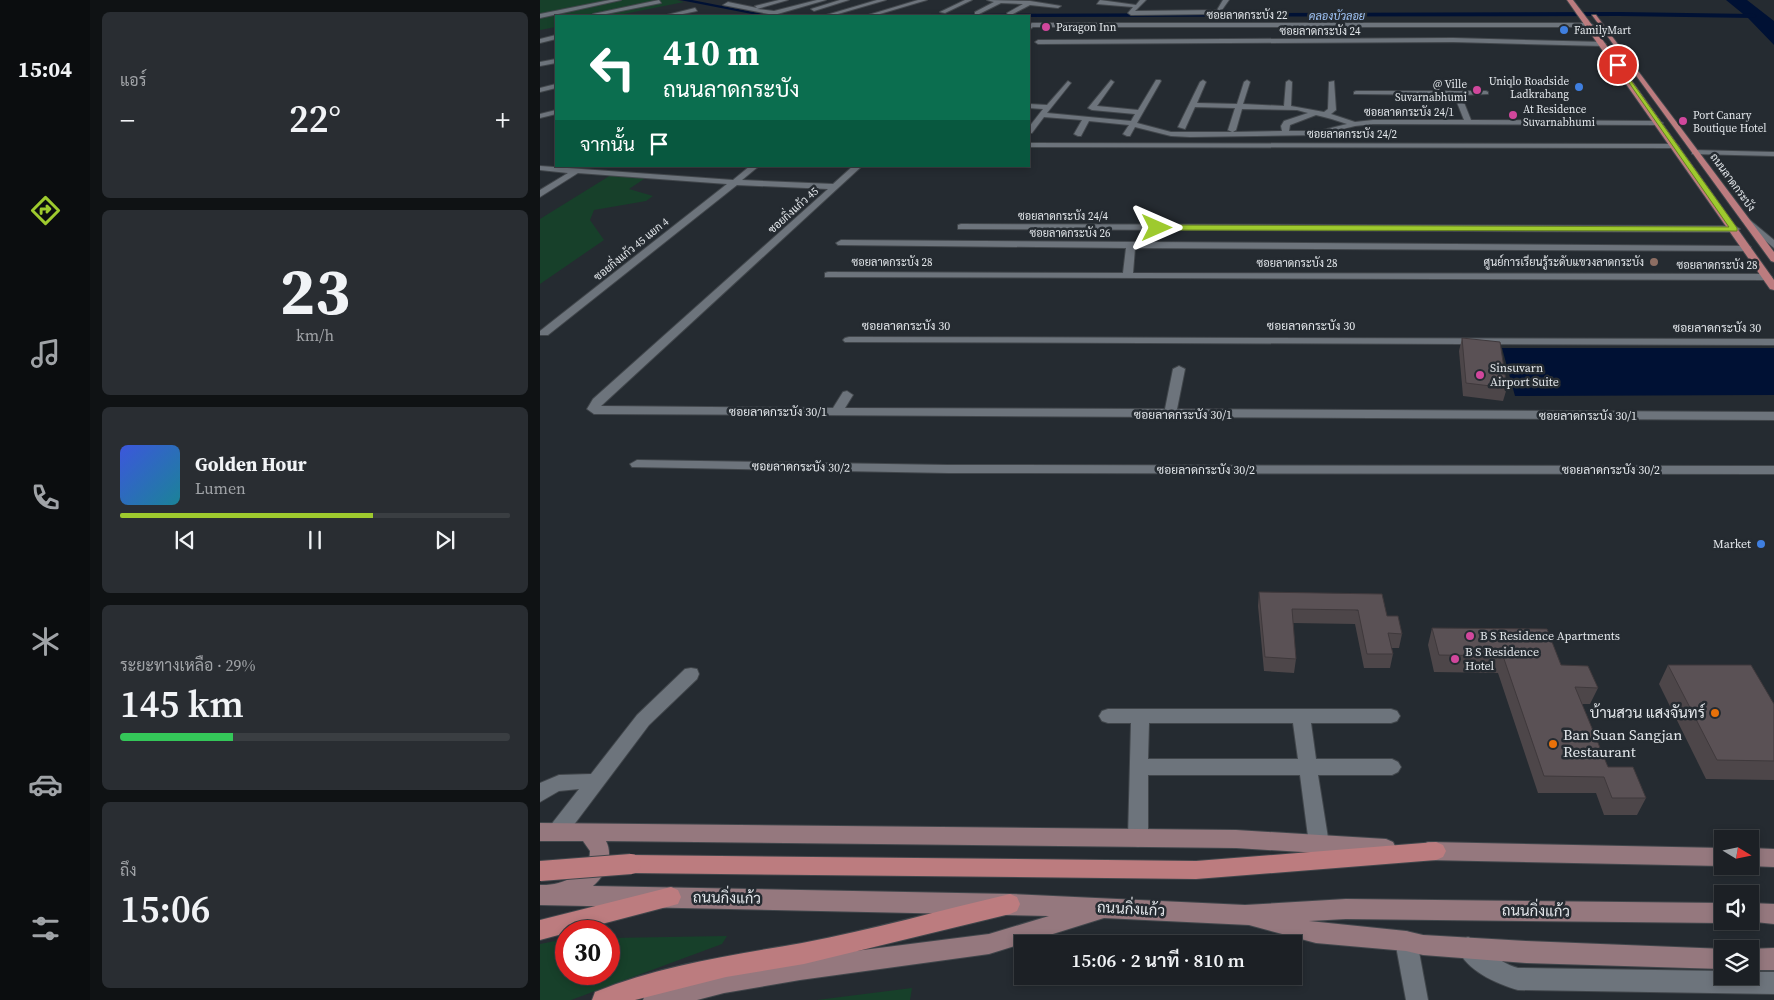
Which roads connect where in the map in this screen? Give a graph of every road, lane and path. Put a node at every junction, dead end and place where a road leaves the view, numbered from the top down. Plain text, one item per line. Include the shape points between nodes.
1 (618, 0) edge
2 (744, 0) edge
3 (785, 0) edge
4 (822, 0) edge
5 (846, 0) edge
6 (883, 0) edge
7 (924, 0) edge
8 (969, 0) edge
9 (990, 0) edge
10 (1001, 0) edge
11 (1103, 0) edge
12 (1143, 0) edge
13 (1226, 0) edge
14 (1570, 0) edge
15 (659, 2) dead end
16 (1032, 2) edge
17 (550, 6) dead end
18 (1135, 6) junction
19 (1183, 6) dead end
20 (750, 9) junction
21 (1588, 9) dead end
22 (695, 10) dead end
23 (810, 10) junction
24 (565, 11) junction
25 (943, 12) dead end
26 (976, 13) dead end
27 (1179, 13) junction
28 (834, 14) junction
29 (1009, 14) dead end
30 (1045, 14) dead end
31 (579, 15) edge
32 (588, 15) edge
33 (671, 15) edge
34 (791, 15) dead end
35 (830, 15) edge
36 (842, 15) edge
37 (872, 15) edge
38 (540, 16) edge
39 (1336, 17) dead end
40 (1413, 17) dead end
41 (1515, 18) dead end
42 (1225, 22) dead end
43 (1592, 23) junction
44 (1533, 24) junction
45 (1335, 25) junction
46 (1414, 25) junction
47 (1053, 26) junction
48 (1233, 26) junction
49 (1030, 27) edge
50 (1316, 28) junction
51 (1294, 29) dead end
52 (1048, 31) dead end
53 (1330, 36) dead end
54 (555, 37) edge
55 (1043, 37) dead end
56 (540, 40) edge
57 (1346, 41) junction
58 (1038, 42) junction
59 (1603, 44) junction
60 (1031, 48) dead end
61 (555, 61) edge
62 (540, 64) edge
63 (1158, 81) dead end
64 (1068, 82) dead end
65 (1111, 82) dead end
66 (1203, 82) dead end
67 (1247, 82) dead end
68 (1289, 82) dead end
69 (1332, 82) dead end
70 (555, 86) edge
71 (540, 90) edge
72 (1356, 93) dead end
73 (1457, 93) junction
74 (1486, 93) dead end
75 (1192, 105) junction
76 (1030, 106) edge
77 (1048, 107) junction
78 (1238, 108) junction
79 (1288, 108) junction
80 (555, 112) edge
81 (1140, 112) junction
82 (1322, 114) junction
83 (1042, 115) junction
84 (540, 116) edge
85 (1087, 118) junction
86 (1133, 123) junction
87 (1469, 123) junction
88 (1659, 123) junction
89 (1352, 125) junction
90 (1182, 127) dead end
91 (1030, 130) edge
92 (1232, 130) dead end
93 (1078, 134) dead end
94 (1127, 134) dead end
95 (1286, 134) junction
96 (1030, 145) edge
97 (1675, 146) junction
98 (1695, 152) junction
99 (1774, 154) edge
100 (670, 167) edge
101 (754, 167) edge
102 (857, 167) edge
103 (540, 168) edge
104 (581, 169) edge
105 (657, 176) junction
106 (732, 182) junction
107 (835, 187) junction
108 (540, 194) edge
109 (1712, 200) junction
110 (1730, 200) junction
111 (1742, 217) junction
112 (961, 227) dead end
113 (1734, 229) junction
114 (842, 243) dead end
115 (1131, 245) junction
116 (1774, 245) edge
117 (1748, 249) junction
118 (1774, 259) edge
119 (828, 275) dead end
120 (1128, 275) junction
121 (1767, 277) junction
122 (1774, 288) edge
123 (544, 333) dead end
124 (849, 340) dead end
125 (1774, 342) edge
126 (1179, 369) dead end
127 (847, 395) dead end
128 (593, 408) joint
129 (836, 412) junction
130 (1170, 414) junction
131 (1774, 416) edge
132 (637, 464) dead end
133 (1774, 470) edge
134 (691, 674) dead end
135 (1108, 716) dead end
136 (1140, 716) junction
137 (1301, 716) junction
138 (1391, 716) dead end
139 (1139, 767) junction
140 (1308, 767) junction
141 (1392, 767) dead end
142 (595, 782) junction
143 (540, 794) edge
144 (549, 832) edge
145 (588, 833) junction
146 (1138, 838) junction
147 (1319, 844) junction
148 (1436, 851) junction
149 (1714, 857) edge
150 (1759, 858) edge
151 (1774, 858) edge
152 (540, 871) edge
153 (545, 896) edge
154 (671, 897) junction
155 (1010, 904) junction
156 (1107, 908) junction
157 (1714, 913) edge
158 (1759, 913) edge
159 (1774, 914) edge
160 (1244, 915) junction
161 (540, 930) edge
162 (1406, 941) junction
163 (1468, 948) junction
164 (1714, 958) edge
165 (1759, 959) edge
166 (1774, 959) edge
167 (1774, 983) edge
168 (603, 1000) edge
169 (654, 1000) edge
170 (1417, 1000) edge

1 - 24 street
2 - 20 street via 726,5
3 - 20 street
4 - 20 street via 774,13
5 - 23 street
6 - 28 street
7 - 37 street
8 - 25 street
9 - 10 street
10 - 16 street
10 - 26 street
11 - 18 street via 1099,3
12 - 18 street
13 - 27 street via 1220,12
14 - 43 main road, ถนนลาดกระบัง
15 - 32 street
16 - 29 street
16 - 30 street via 1061,4
17 - 24 street
18 - 27 street via 1131,13
19 - 27 street
21 - 43 main road, ถนนลาดกระบัง
22 - 33 street
23 - 28 street
23 - 34 street
24 - 31 street
24 - 38 street
28 - 35 street
28 - 36 street
39 - 45 street
40 - 46 street
41 - 44 street
42 - 48 street
43 - 44 street, ซอยลาดกระบัง 22
43 - 59 main road, ถนนลาดกระบัง
43 - 98 main road, ถนนลาดกระบัง
44 - 46 street, ซอยลาดกระบัง 22
45 - 46 street, ซอยลาดกระบัง 22
45 - 50 street, ซอยลาดกระบัง 22
47 - 48 street, ซอยลาดกระบัง 22 via 1210,22
47 - 49 street, ซอยลาดกระบัง 22
47 - 52 street
48 - 50 street, ซอยลาดกระบัง 22
50 - 51 street
53 - 57 street via 1342,37
54 - 56 street
55 - 58 street
57 - 58 street, ซอยลาดกระบัง 24 via 1290,38 1232,44
57 - 59 street, ซอยลาดกระบัง 24
58 - 60 street
59 - 88 main road, ถนนลาดกระบัง
61 - 62 street
63 - 81 street
64 - 77 street
65 - 81 street via 1092,108
66 - 75 street
67 - 78 street
68 - 79 street
69 - 82 street via 1332,106
70 - 71 street
72 - 73 street
73 - 74 street
73 - 87 street
75 - 78 street
75 - 90 street
76 - 77 street
77 - 83 street
78 - 79 street
78 - 92 street
79 - 82 street
80 - 84 street
81 - 86 street
82 - 89 street
82 - 95 street via 1287,123
83 - 85 street, ซอยลาดกระบัง 24/1
83 - 91 street
85 - 86 street, ซอยลาดกระบัง 24/1
85 - 93 street
86 - 94 street
86 - 95 street, ซอยลาดกระบัง 24/1 via 1171,134
87 - 88 street, ซอยลาดกระบัง 24/1
87 - 89 street, ซอยลาดกระบัง 24/1
88 - 97 main road, ถนนลาดกระบัง
89 - 95 street, ซอยลาดกระบัง 24/1 via 1327,132
96 - 97 street, ซอยลาดกระบัง 24/2
97 - 109 main road, ถนนลาดกระบัง
98 - 99 street
98 - 110 main road, ถนนลาดกระบัง
100 - 105 street
101 - 106 street, ซอยกิ่งแก้ว 45 แยก 4
102 - 107 street
103 - 104 street, ซอยกิ่งแก้ว 45
104 - 105 street, ซอยกิ่งแก้ว 45
104 - 108 street
105 - 106 street, ซอยกิ่งแก้ว 45
106 - 107 street, ซอยกิ่งแก้ว 45
106 - 123 street, ซอยกิ่งแก้ว 45 แยก 4
107 - 128 street, ซอยกิ่งแก้ว 45
109 - 110 main road
109 - 113 main road, ถนนลาดกระบัง
110 - 111 main road, ถนนลาดกระบัง
111 - 116 street
111 - 118 main road, ถนนลาดกระบัง
112 - 113 street, ซอยลาดกระบัง 24/4
113 - 117 main road, ถนนลาดกระบัง
114 - 115 street, ซอยลาดกระบัง 26
115 - 117 street, ซอยลาดกระบัง 26
115 - 120 street
117 - 121 main road, ถนนลาดกระบัง
119 - 120 street, ซอยลาดกระบัง 28
120 - 121 street, ซอยลาดกระบัง 28
121 - 122 main road, ถนนลาดกระบัง
124 - 125 street, ซอยลาดกระบัง 30
126 - 130 street
127 - 129 street
128 - 129 street, ซอยลาดกระบัง 30/1 via 598,411
129 - 130 street, ซอยลาดกระบัง 30/1
130 - 131 street, ซอยลาดกระบัง 30/1
132 - 133 street, ซอยลาดกระบัง 30/2 via 948,469
134 - 142 street via 643,720
135 - 136 street
136 - 137 street
136 - 139 street
137 - 138 street
137 - 140 street
139 - 140 street
139 - 146 street
140 - 141 street
140 - 147 street
142 - 143 street via 558,781
142 - 144 street
144 - 145 main road
145 - 146 main road
145 - 153 main road via 600,849 593,874 581,884
146 - 147 main road
147 - 148 main road
148 - 149 main road
148 - 152 main road, bridge via 1196,870 630,864
150 - 151 main road
153 - 154 main road, ถนนกิ่งแก้ว
154 - 155 main road, ถนนกิ่งแก้ว
154 - 161 main road
155 - 156 main road, ถนนกิ่งแก้ว
155 - 168 main road via 804,953 726,966 649,984
156 - 160 main road, ถนนกิ่งแก้ว
156 - 169 main road via 989,944 781,972 724,982
157 - 160 main road, ถนนกิ่งแก้ว via 1346,909
158 - 159 main road
160 - 162 main road via 1316,933
162 - 163 main road
162 - 170 street
163 - 164 main road
163 - 167 street via 1502,975 1518,980
165 - 166 main road

